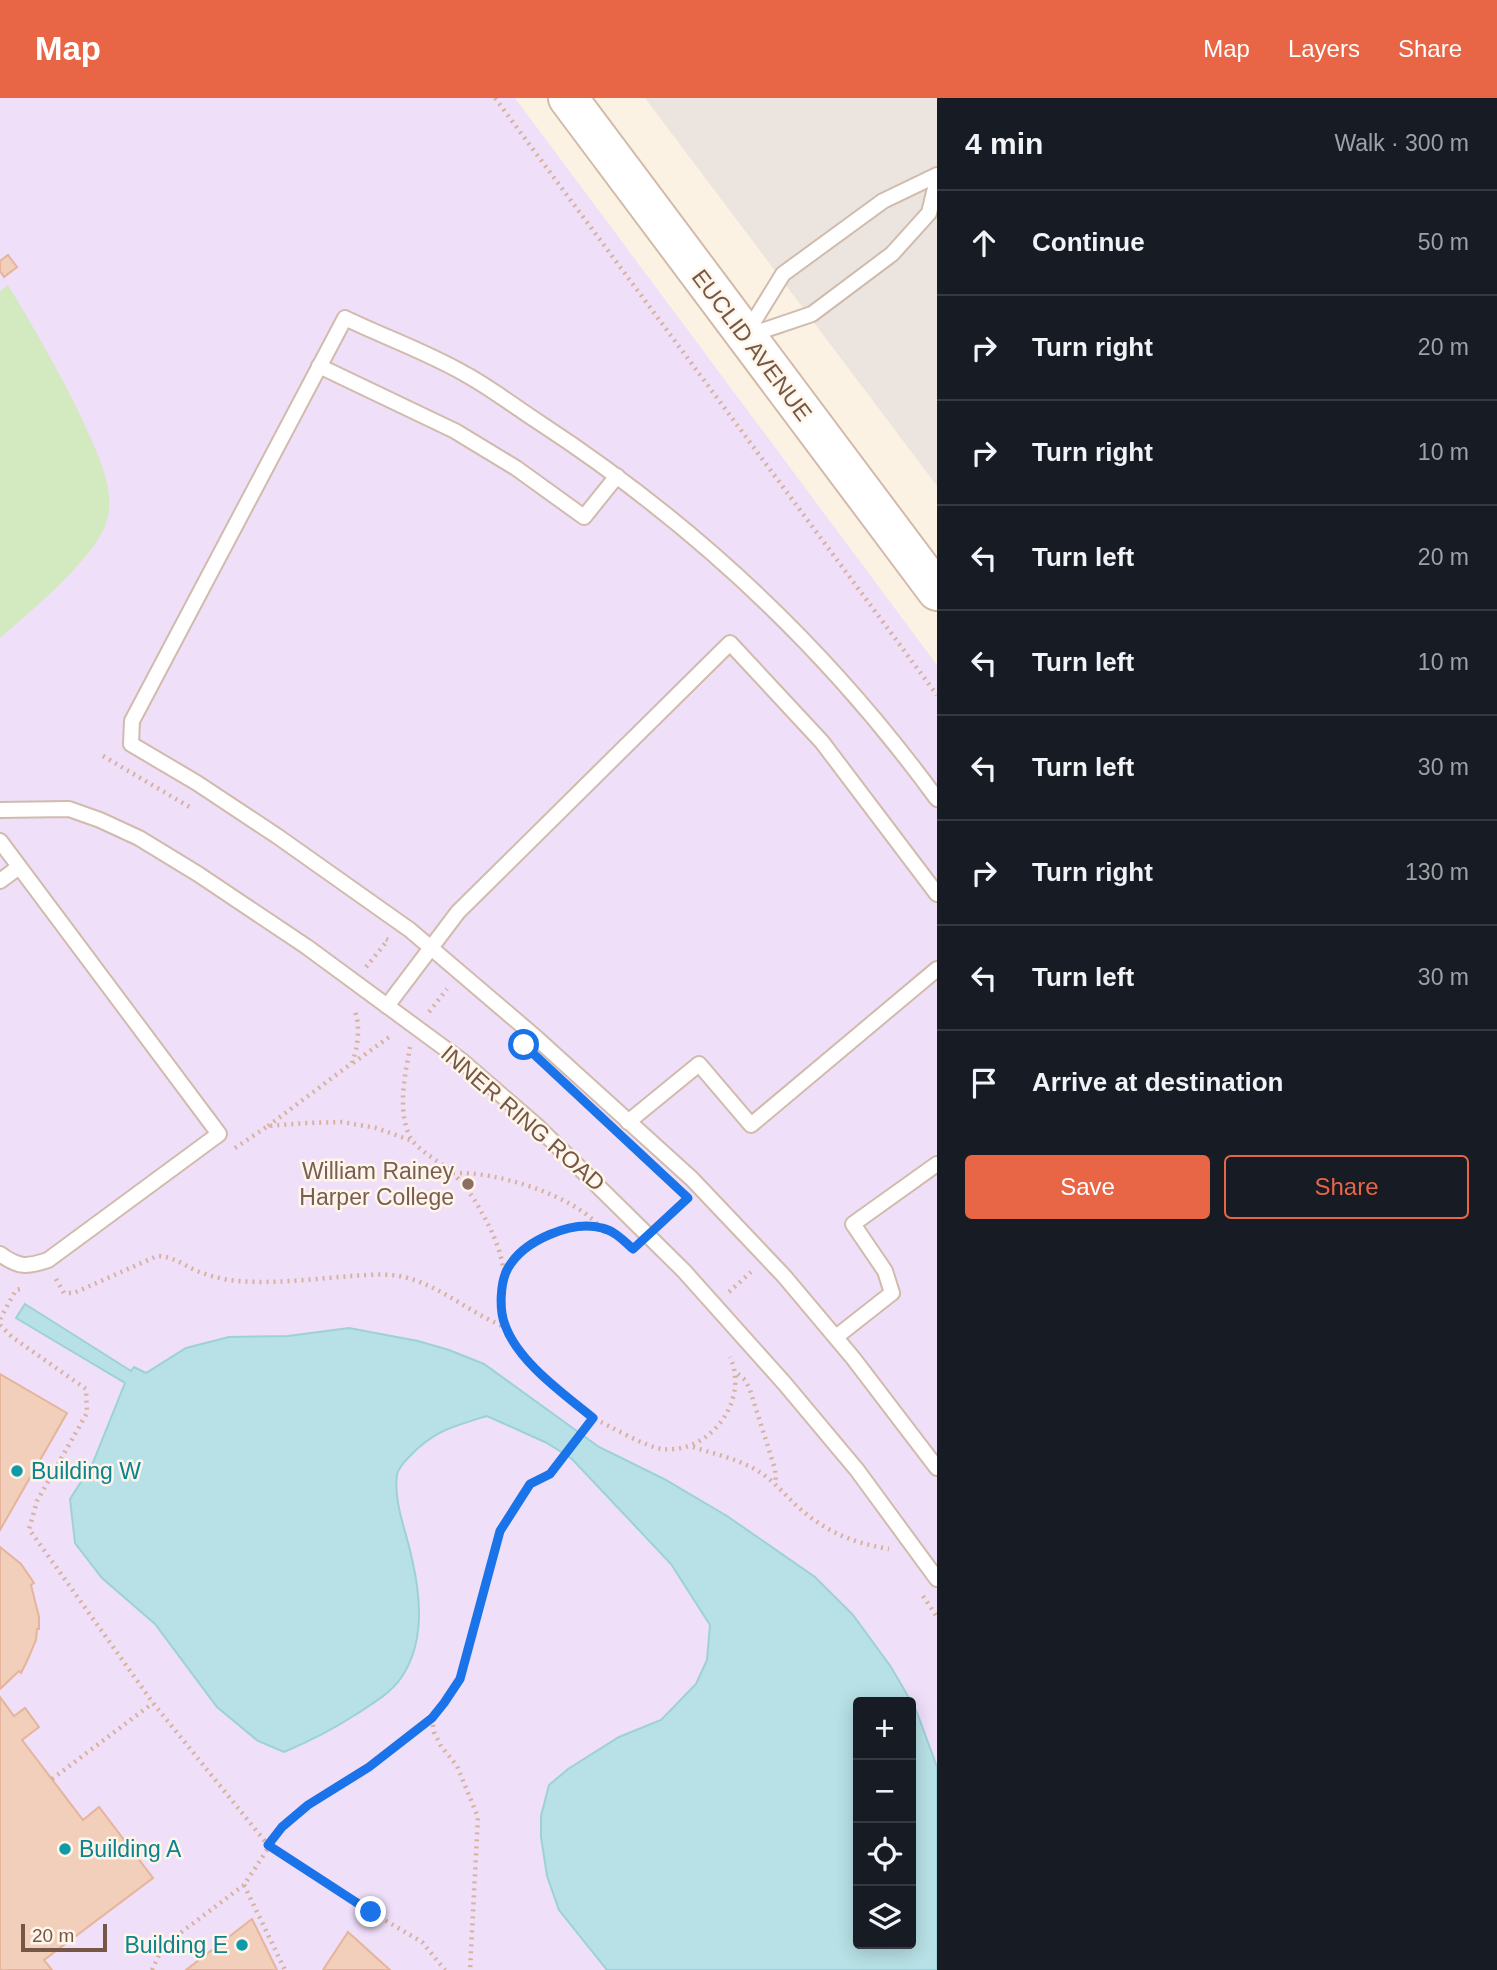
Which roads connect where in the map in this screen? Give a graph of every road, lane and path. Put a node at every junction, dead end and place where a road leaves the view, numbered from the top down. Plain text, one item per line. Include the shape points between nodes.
1 (495, 98) edge
2 (568, 98) edge
3 (937, 178) edge
4 (745, 336) junction
5 (320, 366) junction
6 (617, 476) junction
7 (937, 591) edge
8 (937, 695) edge
9 (103, 756) dead end
10 (937, 799) edge
11 (0, 810) edge
12 (198, 812) dead end
13 (0, 841) edge
14 (19, 867) junction
15 (0, 881) edge
16 (937, 894) edge
17 (378, 933) dead end
18 (388, 940) dead end
19 (432, 948) junction
20 (937, 969) edge
21 (450, 985) dead end
22 (351, 1002) dead end
23 (387, 1006) junction
24 (417, 1028) junction
25 (393, 1034) dead end
26 (410, 1047) dead end
27 (352, 1063) junction
28 (628, 1122) junction
29 (268, 1126) junction
30 (411, 1140) junction
31 (227, 1155) dead end
32 (937, 1164) edge
33 (453, 1173) junction
34 (679, 1189) dead end
35 (601, 1227) junction
36 (648, 1233) junction
37 (0, 1254) edge
38 (755, 1268) dead end
39 (504, 1277) junction
40 (47, 1282) dead end
41 (9, 1287) dead end
42 (26, 1287) dead end
43 (16, 1290) junction
44 (715, 1305) junction
45 (0, 1319) edge
46 (0, 1325) edge
47 (505, 1327) junction
48 (836, 1337) junction
49 (727, 1351) dead end
50 (737, 1374) junction
51 (593, 1418) junction
52 (692, 1446) junction
53 (937, 1468) edge
54 (776, 1485) junction
55 (897, 1560) dead end
56 (937, 1579) edge
57 (918, 1589) dead end
58 (937, 1617) edge
59 (152, 1703) junction
60 (432, 1718) junction
61 (52, 1779) dead end
62 (268, 1845) junction
63 (244, 1885) junction
64 (152, 1970) edge
65 (285, 1970) edge
66 (445, 1970) edge
67 (470, 1970) edge

1 - 8 path
2 - 4 main road, EUCLID AVENUE
3 - 4 lane via 883,201 783,274
3 - 4 lane via 929,213 892,254 813,314
4 - 7 main road, EUCLID AVENUE
5 - 6 lane via 456,431 584,517
5 - 6 lane via 345,318 465,374
5 - 19 lane via 132,721 131,744 277,836
6 - 10 lane via 716,554 814,649
9 - 12 path
11 - 23 lane, INNER RING ROAD via 69,809 139,838 307,947
13 - 14 lane
14 - 15 lane
14 - 37 lane via 219,1134 48,1260 29,1266
16 - 19 lane via 822,742 730,643 458,912
17 - 18 path
19 - 23 lane
19 - 28 lane
20 - 28 lane via 751,1125 699,1064
21 - 24 path
22 - 27 path via 357,1016
23 - 24 lane, INNER RING ROAD
24 - 36 lane, INNER RING ROAD via 537,1126
25 - 27 path
26 - 30 path via 403,1106
27 - 29 path
28 - 48 lane via 692,1178
29 - 30 path via 342,1122
29 - 31 path
30 - 33 path
32 - 48 lane via 853,1224 884,1271 892,1293
33 - 35 path via 472,1172 528,1186 582,1210
33 - 39 path via 484,1215
34 - 36 path via 688,1198
35 - 36 path via 633,1249
35 - 39 path via 577,1227 544,1237 517,1258
36 - 44 lane, INNER RING ROAD
38 - 44 path
39 - 47 path
40 - 47 path via 57,1279 64,1293 74,1293 158,1256 170,1256 197,1271 236,1281 401,1276 422,1282
41 - 43 path
42 - 43 path
43 - 45 path
44 - 56 lane, INNER RING ROAD via 857,1470
46 - 59 path via 86,1389 87,1413 37,1501 29,1530
47 - 51 path via 551,1385
48 - 53 lane
49 - 50 path
50 - 52 path via 724,1418
50 - 54 path via 750,1390
51 - 52 path via 660,1450
51 - 60 path via 550,1474 530,1484 500,1531 460,1679
52 - 54 path via 744,1464
54 - 55 path via 829,1529 849,1541 890,1549
57 - 58 path
59 - 61 path
59 - 62 path
60 - 62 path via 369,1767 308,1805
60 - 67 path via 441,1746 457,1766 478,1817
62 - 63 path
62 - 66 path via 422,1942
63 - 64 path via 163,1946
63 - 65 path

